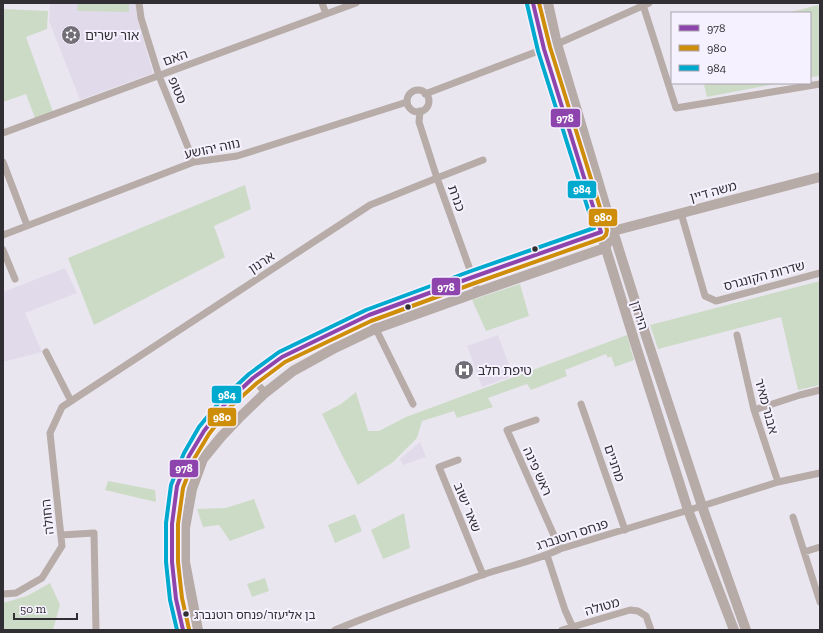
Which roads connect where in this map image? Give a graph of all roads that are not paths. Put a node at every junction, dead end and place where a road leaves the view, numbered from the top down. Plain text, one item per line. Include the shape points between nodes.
1 (140, 3) edge
2 (322, 3) edge
3 (356, 3) edge
4 (533, 3) edge
5 (548, 3) edge
6 (646, 4) edge
7 (326, 14) junction
8 (558, 44) junction
9 (544, 49) junction
10 (159, 76) junction
11 (820, 84) edge
12 (426, 94) junction
13 (407, 102) junction
14 (420, 112) junction
15 (3, 133) edge
16 (483, 160) dead end
17 (3, 162) edge
18 (194, 162) junction
19 (820, 176) edge
20 (437, 178) junction
21 (681, 213) junction
22 (27, 225) junction
23 (612, 231) junction
24 (601, 232) junction
25 (3, 235) edge
26 (605, 248) junction
27 (3, 250) edge
28 (820, 273) edge
29 (473, 277) junction
30 (15, 279) dead end
31 (478, 292) junction
32 (369, 315) junction
33 (375, 329) junction
34 (737, 335) dead end
35 (46, 352) dead end
36 (253, 378) junction
37 (820, 390) edge
38 (265, 392) junction
39 (71, 401) junction
40 (412, 404) dead end
41 (581, 404) dead end
42 (62, 407) joint
43 (754, 410) junction
44 (536, 420) dead end
45 (458, 460) dead end
46 (820, 473) edge
47 (778, 482) junction
48 (702, 506) junction
49 (688, 510) junction
50 (793, 517) dead end
51 (625, 530) junction
52 (61, 535) junction
53 (820, 547) edge
54 (560, 549) junction
55 (804, 552) junction
56 (547, 555) junction
57 (483, 575) junction
58 (3, 594) edge
59 (820, 602) edge
60 (573, 628) edge
61 (96, 630) edge
62 (184, 630) edge
63 (198, 630) edge
64 (335, 630) edge
65 (562, 630) edge
66 (651, 630) edge
67 (734, 630) edge
68 (746, 630) edge

1 - 10 street, סטופ via 141,18
2 - 7 street
3 - 7 street, האם
4 - 9 street, הירדן
5 - 8 street, הירדן
6 - 8 street
6 - 11 street via 676,108
7 - 10 street, האם
8 - 9 street
8 - 23 street, הירדן
9 - 12 street
9 - 24 street, הירדן
10 - 15 street, האם
10 - 18 street, סטופ
12 - 13 street via 420,90 413,91 408,95
12 - 14 street via 428,104
13 - 14 street via 410,108
13 - 18 street, נווה יהושע via 237,156
14 - 20 street, כנרת via 419,122
16 - 20 street, ארנון
17 - 22 street
18 - 22 street, נווה יהושע
19 - 21 street, משה דיין
20 - 29 street, כנרת
20 - 39 street, ארנון via 370,205
21 - 23 street, משה דיין
21 - 28 street, שדרות הקונגרס via 705,296 716,301
22 - 25 street, נווה יהושע
23 - 24 street, משה דיין
23 - 26 street
23 - 48 street, הירדן
24 - 26 street, הירדן
24 - 29 street, משה דיין
26 - 31 street
26 - 49 street, הירדן
27 - 30 street
29 - 31 street, כנרת
29 - 32 street, משה דיין
31 - 33 street
32 - 33 street
32 - 36 street, משה דיין via 282,357
33 - 38 street via 293,371
33 - 40 street
34 - 43 street, אבנר מאיר
35 - 39 street
36 - 38 street
36 - 62 street, משה דיין via 225,404 204,431 189,456 177,486 172,524 172,562 176,599
37 - 43 street
38 - 63 street via 203,459 192,489 185,528 185,562
39 - 42 street, ארנון
41 - 51 street, מחניים
42 - 52 street, החולה via 50,433
43 - 47 street, אבנר מאיר
44 - 54 street, ראש פינה via 507,430
45 - 57 street, שאר ישוב via 439,467
46 - 47 street, פנחס רוטנברג
47 - 48 street, פנחס רוטנברג
48 - 49 street, פנחס רוטנברג
48 - 68 street, הירדן
49 - 51 street, פנחס רוטנברג
49 - 67 street, הירדן
50 - 55 street
51 - 54 street, פנחס רוטנברג
52 - 58 street, החולה via 62,546 42,578 16,593
52 - 61 street via 94,533
53 - 55 street
54 - 56 street, פנחס רוטנברג
55 - 59 street
56 - 57 street, פנחס רוטנברג
56 - 60 street
57 - 64 street, פנחס רוטנברג
60 - 65 street, מטולה
60 - 66 street, מטולה via 630,610 646,616

